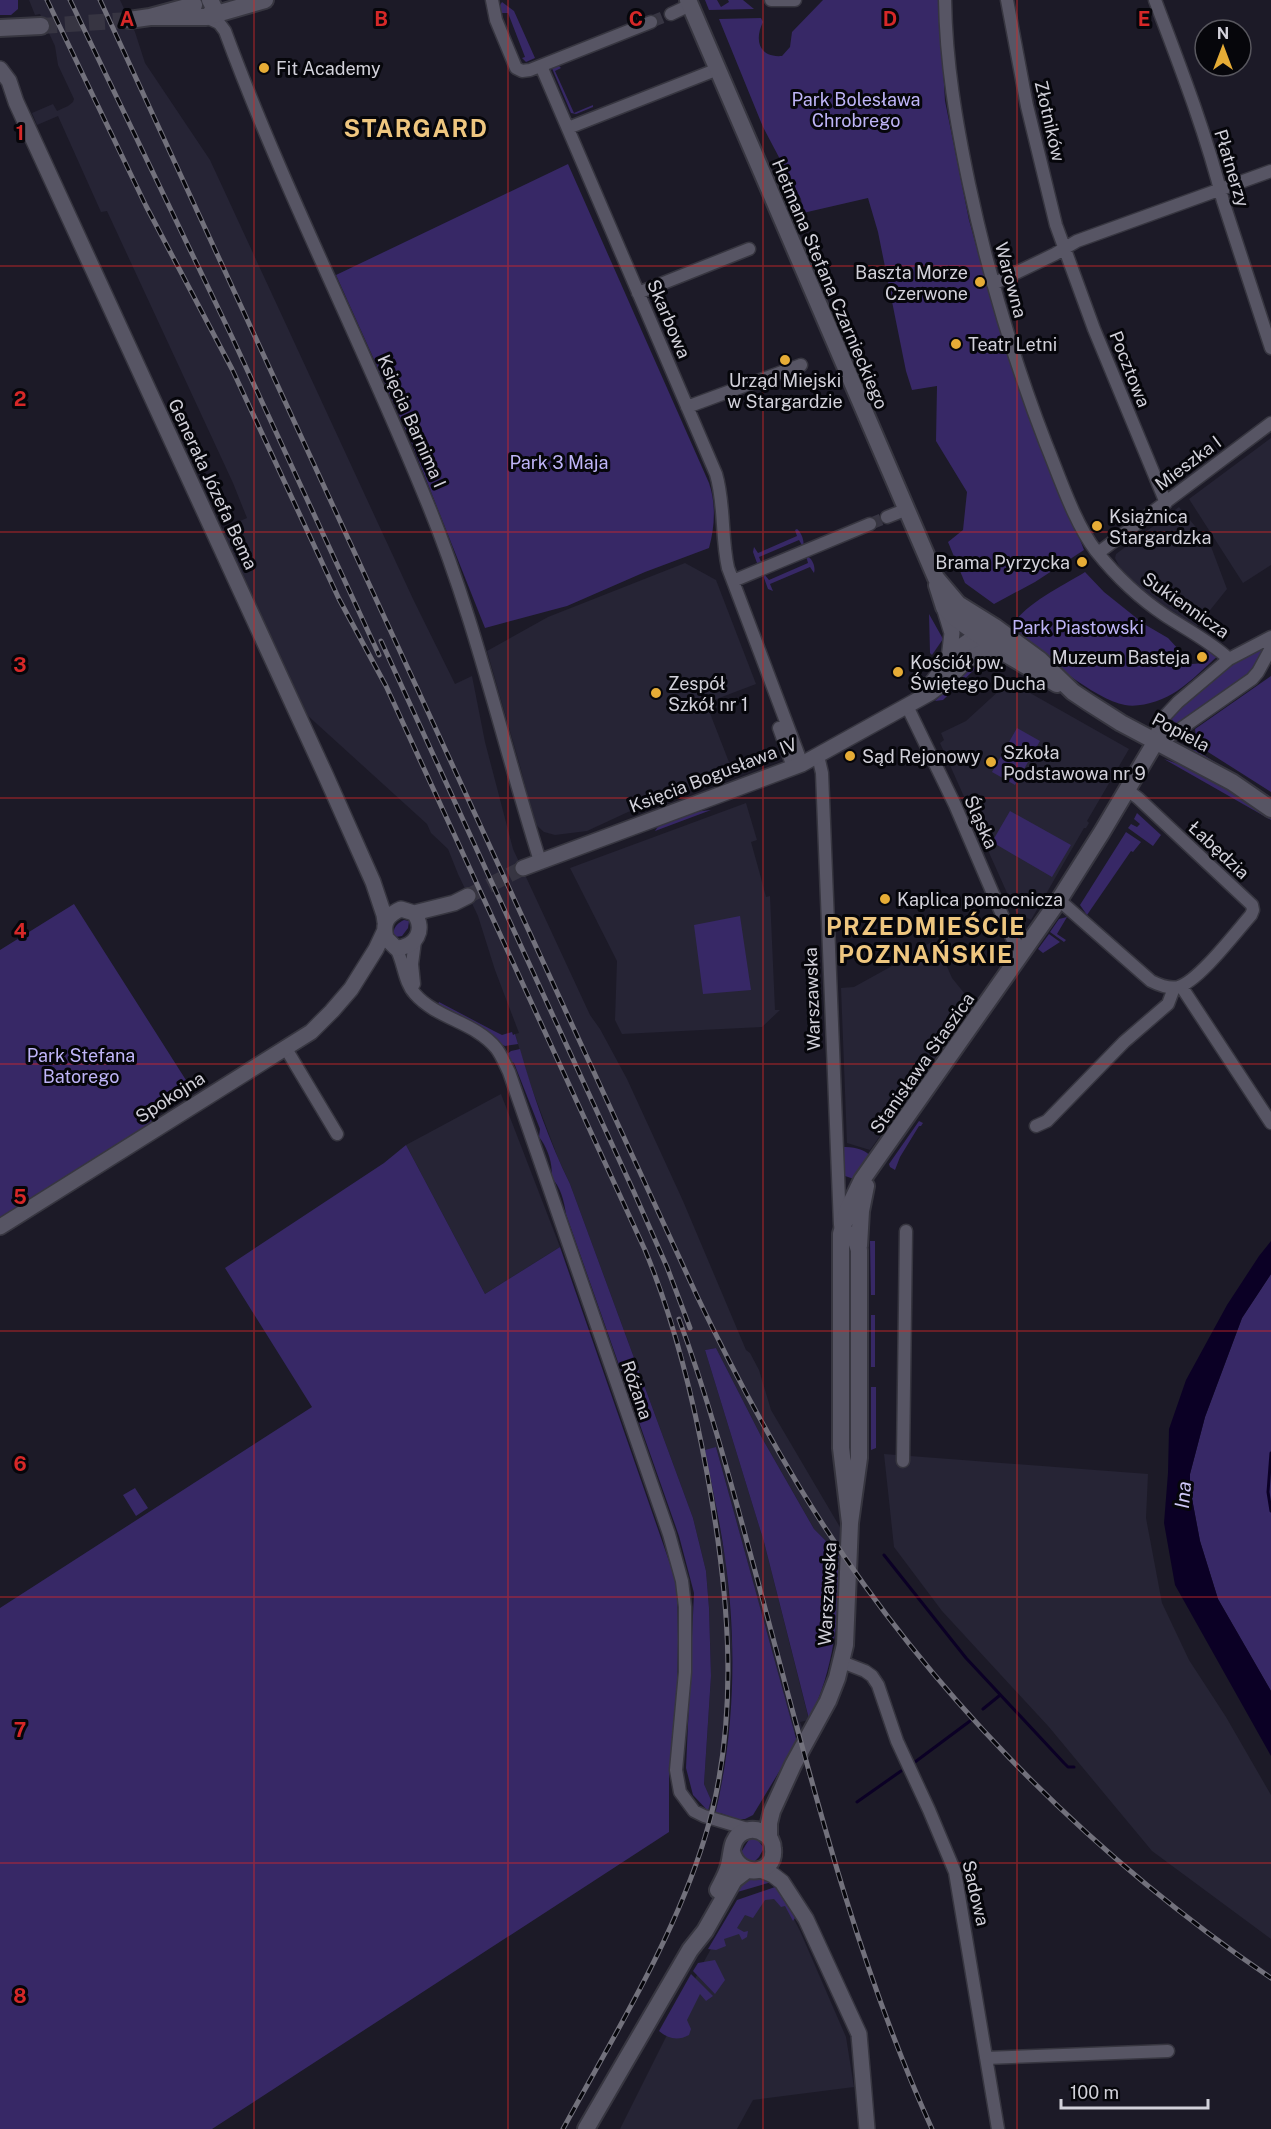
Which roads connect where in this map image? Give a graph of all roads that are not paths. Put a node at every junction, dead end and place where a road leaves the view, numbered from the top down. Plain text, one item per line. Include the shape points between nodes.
1 (168, 0) edge
2 (266, 0) edge
3 (492, 0) edge
4 (771, 0) edge
5 (795, 0) edge
6 (945, 0) edge
7 (1007, 0) edge
8 (1155, 0) edge
9 (688, 2) edge
10 (203, 6) edge
11 (670, 14) tunnel mouth
12 (150, 17) junction
13 (129, 20) tunnel mouth
14 (651, 22) tunnel mouth
15 (41, 27) tunnel mouth
16 (0, 28) edge
17 (18, 29) junction
18 (0, 40) edge
19 (541, 66) junction
20 (0, 69) edge
21 (718, 69) junction
22 (0, 84) edge
23 (16, 102) junction
24 (568, 128) junction
25 (1271, 171) edge
26 (1220, 189) junction
27 (749, 249) dead end
28 (1064, 249) junction
29 (993, 284) junction
30 (638, 293) junction
31 (1271, 348) edge
32 (801, 365) dead end
33 (687, 407) junction
34 (1271, 423) edge
35 (1166, 503) junction
36 (905, 510) junction
37 (887, 518) tunnel mouth
38 (870, 524) tunnel mouth
39 (1098, 553) junction
40 (936, 578) junction
41 (733, 581) junction
42 (944, 607) junction
43 (982, 624) junction
44 (1271, 637) edge
45 (1007, 646) junction
46 (1271, 648) edge
47 (971, 658) junction
48 (1229, 659) junction
49 (948, 661) junction
50 (1267, 665) edge
51 (909, 704) junction
52 (1156, 741) junction
53 (818, 756) junction
54 (797, 765) junction
55 (1127, 790) junction
56 (1271, 809) edge
57 (540, 861) junction
58 (523, 868) tunnel mouth
59 (373, 882) junction
60 (468, 896) tunnel mouth
61 (1059, 900) junction
62 (454, 903) junction
63 (408, 911) junction
64 (384, 927) junction
65 (417, 936) junction
66 (395, 947) junction
67 (1023, 952) junction
68 (1178, 987) junction
69 (351, 988) junction
70 (417, 997) junction
71 (285, 1047) junction
72 (1271, 1123) edge
73 (1036, 1126) dead end
74 (337, 1134) dead end
75 (838, 1181) junction
76 (861, 1189) junction
77 (0, 1227) edge
78 (906, 1231) dead end
79 (841, 1238) junction
80 (859, 1250) junction
81 (841, 1448) junction
82 (859, 1458) junction
83 (903, 1461) dead end
84 (850, 1523) junction
85 (842, 1662) junction
86 (726, 1822) junction
87 (758, 1832) junction
88 (733, 1846) junction
89 (773, 1857) junction
90 (754, 1870) junction
91 (806, 1919) junction
92 (690, 1950) junction
93 (1168, 2052) dead end
94 (986, 2058) junction
95 (586, 2129) edge
96 (867, 2129) edge
97 (998, 2129) edge

1 - 12 street
2 - 10 main road
3 - 19 street via 516,68 522,71
4 - 5 street
6 - 29 street, Warowna via 954,110
7 - 28 street, Złotników via 1036,148
8 - 26 street, Płatnerzy
9 - 11 street
9 - 21 main road, Hetmana Stefana Czarnieckiego
10 - 12 main road
10 - 57 street, Księcia Barnima I via 225,31 266,134 427,501 469,617
12 - 13 main road
14 - 19 street
15 - 17 main road
16 - 17 main road
17 - 18 main road
19 - 24 street, Skarbowa
20 - 23 street, Generała Józefa Bema
21 - 24 street
21 - 36 main road, Hetmana Stefana Czarnieckiego
22 - 23 street, Generała Józefa Bema
23 - 59 street, Generała Józefa Bema
24 - 30 street, Skarbowa
25 - 26 street
26 - 28 street
26 - 31 street, Płatnerzy
27 - 30 street
28 - 29 street
28 - 35 street, Pocztowa
29 - 39 street, Warowna via 1023,384 1074,510
30 - 33 street, Skarbowa
32 - 33 street
33 - 41 street, Skarbowa via 720,486 723,549
34 - 35 street, Mieszka I
35 - 39 street, Mieszka I
36 - 37 street
36 - 40 main road, Hetmana Stefana Czarnieckiego
38 - 41 street
39 - 48 street, Sukiennicza via 1142,598
40 - 42 main road
40 - 43 main road
41 - 54 street, Skarbowa
42 - 43 main road via 955,618
42 - 49 street via 952,633
43 - 45 main road, Popiela
43 - 47 street, Księcia Bogusława IV via 979,648
43 - 49 street, Księcia Bogusława IV
44 - 48 street
45 - 47 main road
45 - 52 main road, Popiela via 1028,668
46 - 50 street
47 - 51 street, Księcia Bogusława IV via 946,681
48 - 52 street via 1168,712
49 - 51 street, Księcia Bogusława IV
50 - 52 street via 1239,689 1167,738
51 - 53 street, Księcia Bogusława IV
51 - 67 street, Śląska via 1012,938
52 - 55 main road, Stanisława Staszica
52 - 56 main road, Popiela via 1232,782
53 - 54 street, Księcia Bogusława IV
53 - 75 street, Warszawska via 822,773
54 - 57 street, Księcia Bogusława IV
55 - 61 main road, Stanisława Staszica
55 - 68 street, Łabędzia via 1252,905 1253,910 1202,972
57 - 58 street, Księcia Bogusława IV
59 - 63 street, Generała Józefa Bema via 396,907
59 - 64 street, Generała Józefa Bema
60 - 62 street
61 - 67 main road, Stanisława Staszica
61 - 68 street via 1151,981
62 - 63 street
62 - 65 street
63 - 64 street via 392,914
63 - 65 street via 419,921
64 - 66 street via 386,938
64 - 69 street, Spokojna via 376,950
65 - 66 street via 406,947
65 - 70 street via 413,972
66 - 69 street, Spokojna
66 - 70 street
67 - 76 main road, Stanisława Staszica via 874,1164
68 - 72 street
68 - 73 street, Łabędzia via 1168,1004 1124,1042 1047,1122
69 - 71 street, Spokojna via 310,1032
70 - 86 street, Różana via 486,1038 509,1072 678,1565 685,1632 676,1770 680,1792 694,1811
71 - 74 street
71 - 77 street, Spokojna
75 - 76 street
75 - 79 street, Warszawska
76 - 79 main road, Stanisława Staszica via 848,1209
76 - 80 main road, Stanisława Staszica
78 - 83 street
79 - 80 main road via 854,1235
79 - 81 main road, Warszawska
80 - 82 main road, Warszawska
81 - 82 main road via 846,1456
81 - 84 main road, Warszawska
82 - 84 main road, Warszawska
84 - 85 main road, Warszawska
85 - 87 main road, Warszawska via 828,1701 771,1815
85 - 94 street, Sadowa via 865,1671 878,1685 897,1742 951,1861
86 - 87 street, Różana
86 - 88 street
87 - 88 main road via 742,1833
87 - 89 main road via 773,1847
88 - 90 main road via 736,1863
88 - 92 main road via 726,1874
89 - 90 main road via 766,1866
89 - 91 street via 798,1893
90 - 91 street via 782,1882
90 - 92 main road via 735,1880
91 - 96 street via 859,2034
92 - 95 main road
93 - 94 street
94 - 97 street, Sadowa

